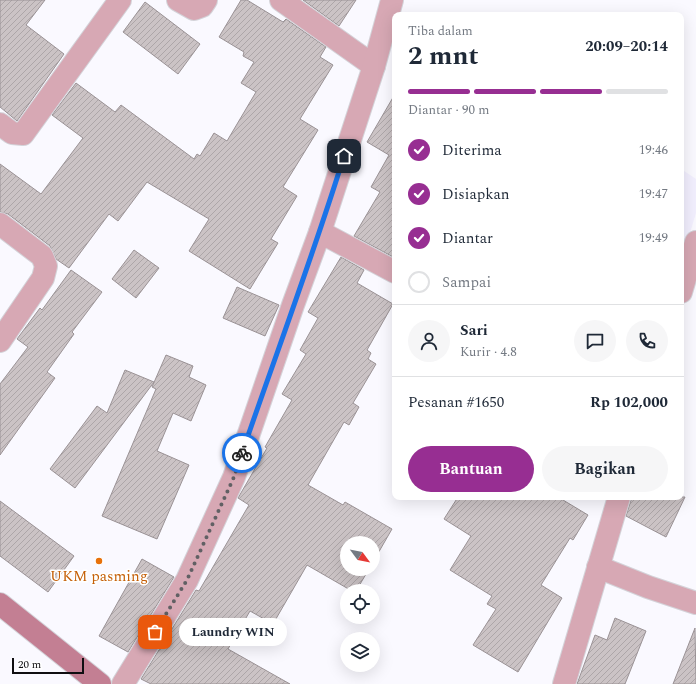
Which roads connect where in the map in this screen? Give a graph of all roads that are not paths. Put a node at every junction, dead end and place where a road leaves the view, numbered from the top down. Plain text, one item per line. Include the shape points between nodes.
1 (120, 0) edge
2 (178, 0) edge
3 (206, 0) edge
4 (282, 0) edge
5 (392, 0) edge
6 (374, 66) junction
7 (0, 124) edge
8 (0, 224) edge
9 (320, 232) junction
10 (696, 242) edge
11 (392, 270) edge
12 (684, 282) edge
13 (3, 330) edge
14 (618, 500) edge
15 (598, 567) junction
16 (696, 603) edge
17 (0, 604) edge
18 (100, 684) edge
19 (123, 684) edge
20 (564, 684) edge

1 - 7 street via 23,134 12,133
2 - 3 street via 194,9 202,6
4 - 6 street
5 - 6 street
6 - 9 street
8 - 13 street via 42,256 46,266 43,278
9 - 11 street
9 - 19 street via 234,477 187,580
10 - 12 street
14 - 15 street
15 - 16 street via 648,588
15 - 20 street
17 - 18 street

